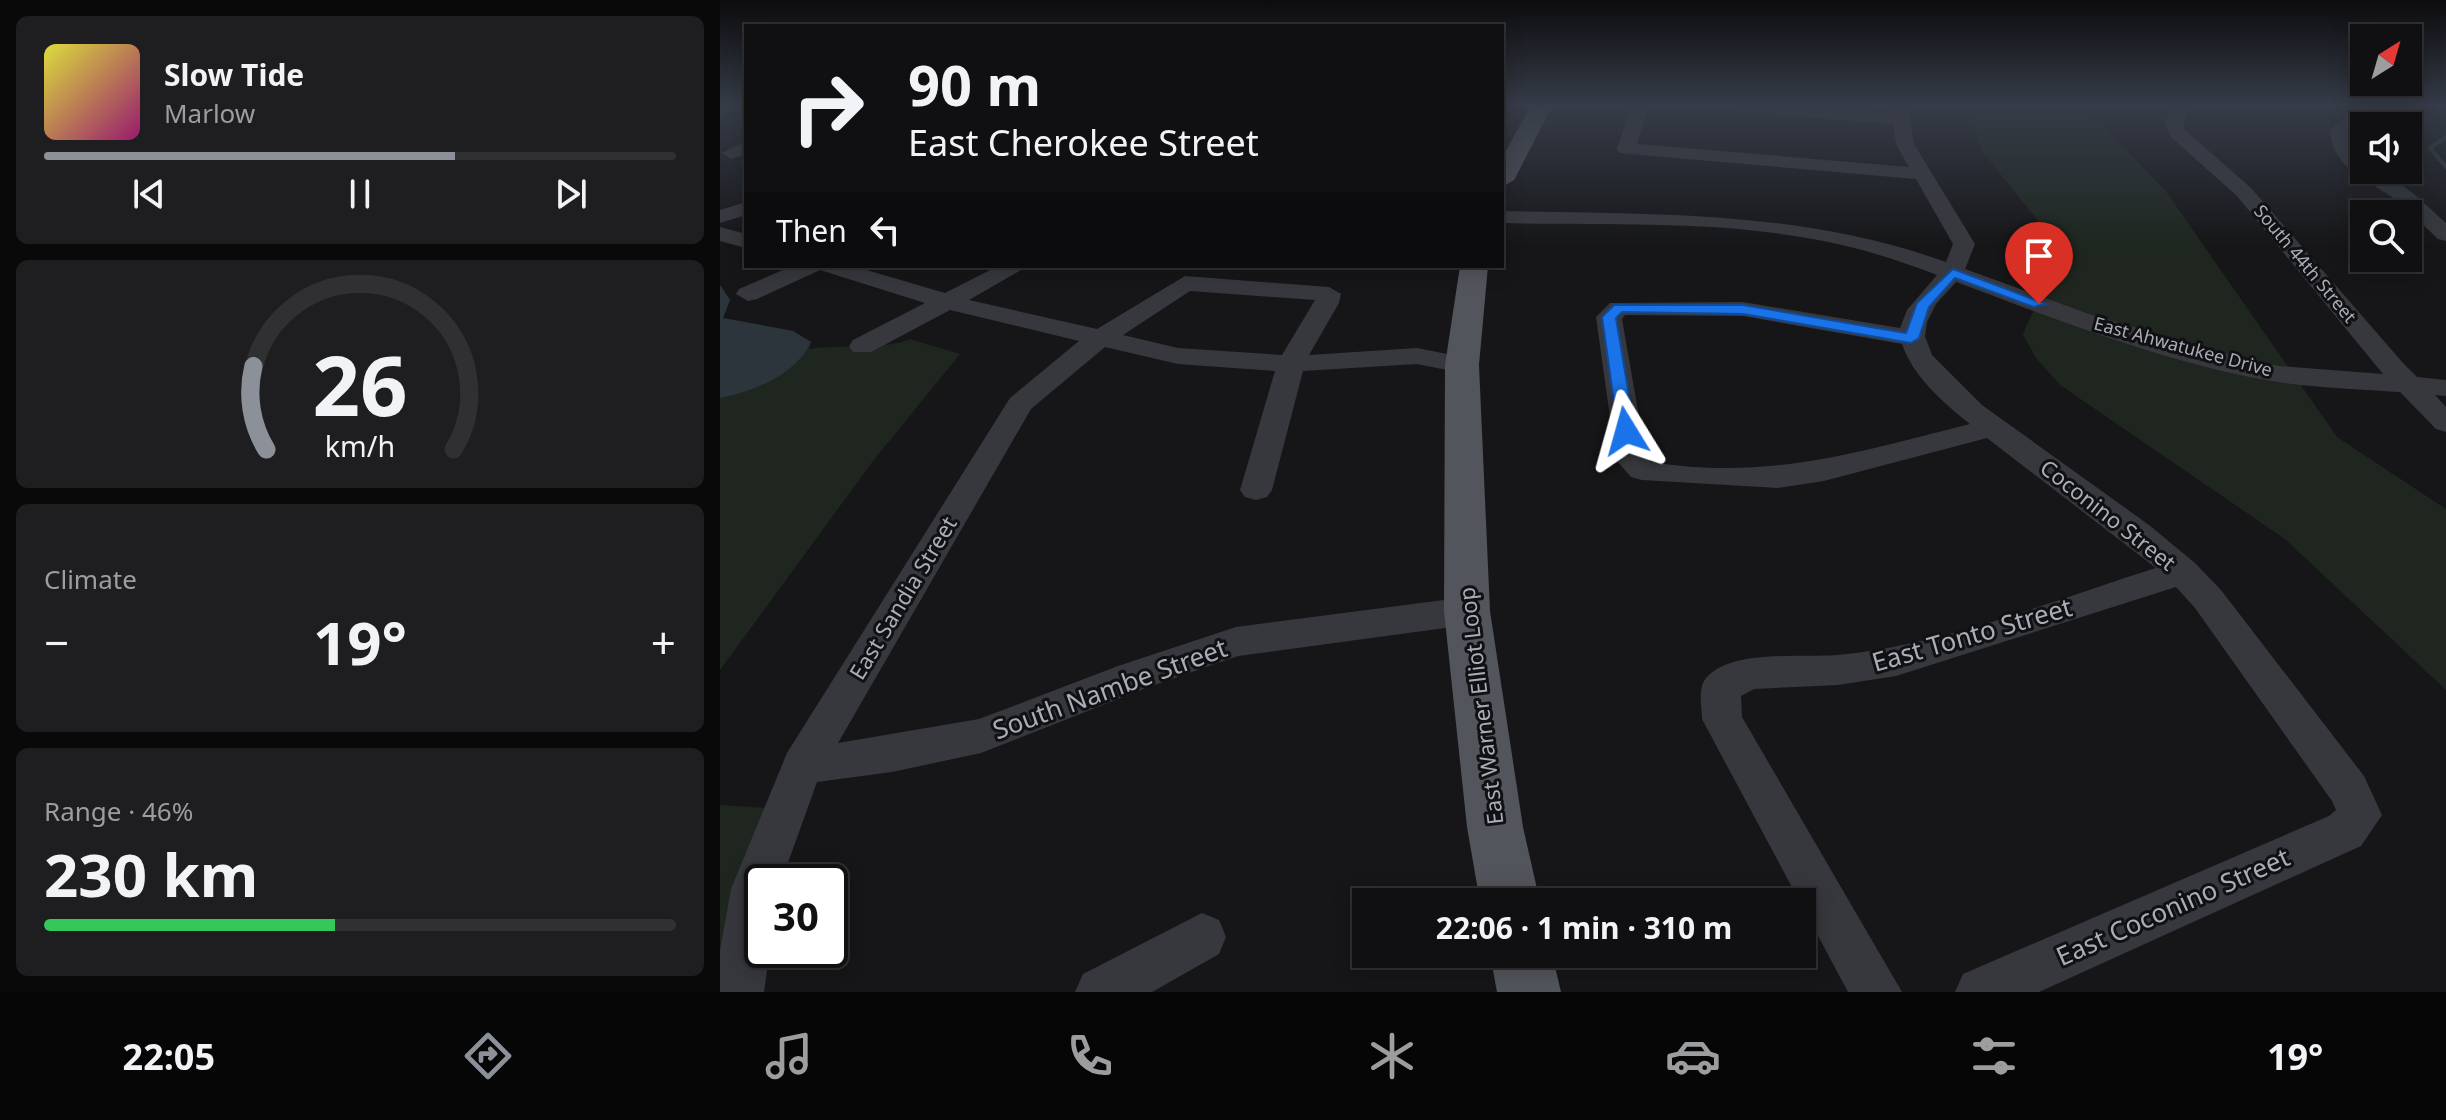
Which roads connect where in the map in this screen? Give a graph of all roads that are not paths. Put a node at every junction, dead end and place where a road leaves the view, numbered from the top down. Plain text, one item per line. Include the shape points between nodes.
1 (1677, 153) edge
2 (1911, 153) edge
3 (2200, 153) edge
4 (2344, 153) edge
5 (1923, 174) junction
6 (744, 209) edge
7 (720, 217) edge
8 (1504, 217) edge
9 (720, 234) edge
10 (2446, 234) edge
11 (744, 240) edge
12 (806, 268) edge
13 (835, 268) edge
14 (1012, 268) edge
15 (1474, 268) edge
16 (1953, 273) junction
17 (748, 294) dead end
18 (947, 302) junction
19 (1911, 338) junction
20 (862, 346) dead end
21 (1088, 346) junction
22 (1462, 365) junction
23 (1288, 372) junction
24 (2407, 384) junction
25 (2446, 388) edge
26 (2446, 423) edge
27 (1993, 427) junction
28 (1256, 490) dead end
29 (2183, 572) junction
30 (1467, 611) junction
31 (802, 766) junction
32 (2360, 815) joint
33 (1507, 888) edge
34 (1202, 937) dead end
35 (1524, 968) edge
36 (738, 992) edge
37 (1101, 992) edge
38 (1529, 992) edge
39 (1876, 992) edge
40 (1981, 992) edge

1 - 5 street
2 - 5 street
3 - 24 street, South 44th Street via 2244,192
4 - 10 street
5 - 16 street via 1964,244
6 - 7 street
8 - 16 street, East Ahwatukee Drive via 1777,227 1848,239
9 - 11 street
12 - 17 street
13 - 18 street
14 - 18 street
15 - 22 main road, East Warner Elliot Loop
16 - 19 street via 1922,306
16 - 24 street, East Ahwatukee Drive via 2080,319 2235,365 2279,374
18 - 20 street
18 - 21 street
19 - 27 street, Coconino Street via 1927,371
19 - 27 street via 1743,309 1619,308 1609,317 1631,460 1642,470 1660,473 1778,478
21 - 23 street via 1164,371
21 - 23 street, East Sandia Street via 1185,283 1329,294
21 - 31 street, East Sandia Street via 1020,404
22 - 23 street via 1416,378
22 - 30 main road, East Warner Elliot Loop
23 - 28 street
24 - 25 street, East Ahwatukee Drive
24 - 26 street, South 44th Street
27 - 29 street, Coconino Street
29 - 32 street, Coconino Street via 2349,790
29 - 39 street, East Tonto Street via 1896,661 1748,674 1721,688 1722,719
30 - 31 street, South Nambe Street via 1236,642 981,736
30 - 33 main road, East Warner Elliot Loop
31 - 36 street, East Sandia Street via 755,889
32 - 40 street, East Coconino Street via 2345,831
34 - 37 street
35 - 38 main road

